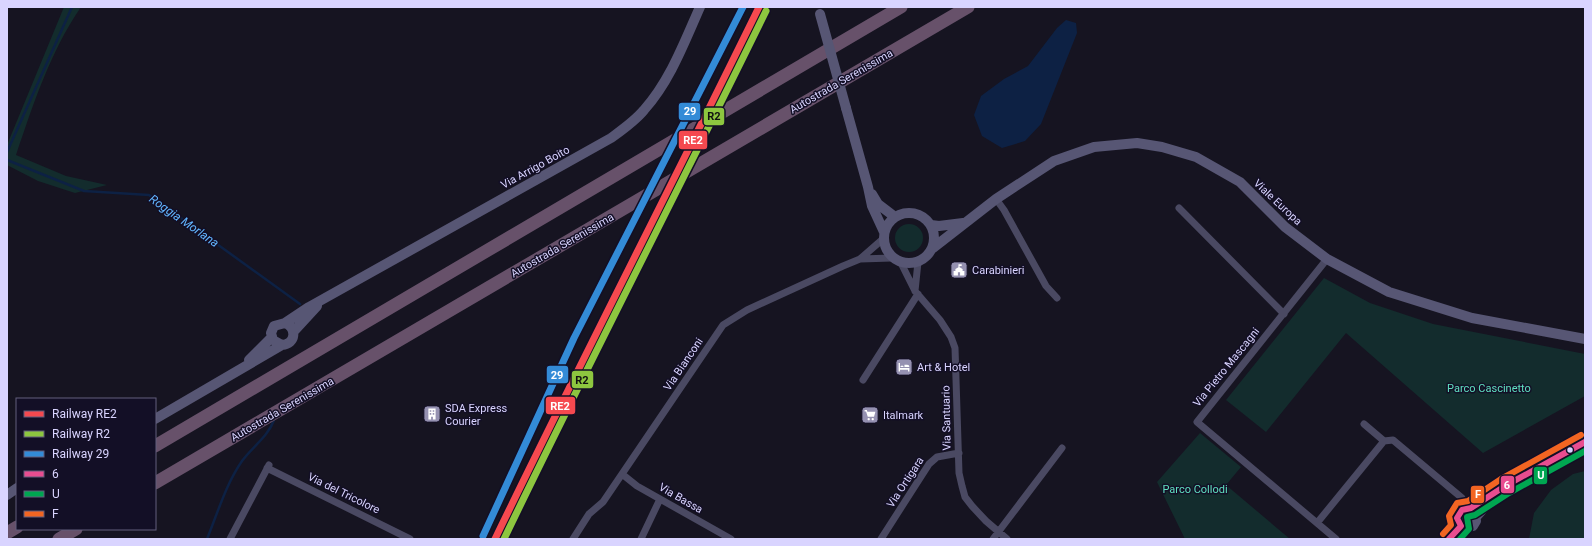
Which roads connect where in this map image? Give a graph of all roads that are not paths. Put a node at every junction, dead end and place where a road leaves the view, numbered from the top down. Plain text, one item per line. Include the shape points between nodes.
1 (700, 7) edge
2 (901, 7) edge
3 (968, 7) edge
4 (820, 10) edge
5 (868, 187) junction
6 (996, 199) junction
7 (1179, 208) dead end
8 (895, 217) junction
9 (963, 223) junction
10 (931, 225) junction
11 (884, 235) junction
12 (933, 248) junction
13 (1327, 259) junction
14 (860, 260) junction
15 (897, 260) junction
16 (918, 262) junction
17 (916, 293) junction
18 (330, 296) junction
19 (1057, 298) dead end
20 (1284, 314) junction
21 (284, 323) junction
22 (294, 331) junction
23 (272, 337) junction
24 (1585, 339) edge
25 (282, 345) junction
26 (235, 373) junction
27 (863, 380) dead end
28 (156, 418) edge
29 (1364, 424) dead end
30 (1384, 441) junction
31 (1585, 442) edge
32 (156, 445) edge
33 (1062, 448) dead end
34 (1585, 450) edge
35 (959, 453) junction
36 (622, 474) junction
37 (156, 482) edge
38 (13, 489) edge
39 (7, 495) edge
40 (660, 498) junction
41 (1465, 506) junction
42 (1476, 518) junction
43 (1317, 523) junction
44 (1461, 526) junction
45 (16, 528) edge
46 (74, 530) edge
47 (998, 532) junction
48 (7, 533) edge
49 (59, 539) edge
50 (230, 539) edge
51 (410, 539) edge
52 (573, 539) edge
53 (641, 539) edge
54 (731, 539) edge
55 (881, 539) edge
56 (993, 539) edge
57 (1007, 539) edge
58 (1336, 539) edge
59 (1448, 539) edge

1 - 18 street, Via Arrigo Boito via 660,90 644,111 627,126 611,138
2 - 32 highway
3 - 37 highway, Autostrada Serenissima
4 - 5 street, Via Santuario, bridge
5 - 8 street, Via Santuario via 878,204
5 - 11 street, Via Santuario via 872,206
6 - 9 street, Viale Europa
6 - 13 street, Viale Europa via 1054,160 1094,147 1137,143 1162,147 1196,157 1240,182 1285,227
6 - 19 street via 1046,286
7 - 20 street
8 - 10 street via 915,214
8 - 11 street via 886,226
9 - 10 street, Viale Europa
9 - 12 street, Viale Europa
10 - 12 street via 934,232
11 - 14 street, Via Bianconi
11 - 15 street, Via Santuario via 884,246
12 - 16 street
13 - 20 street, Via Pietro Mascagni
13 - 24 street, Viale Europa via 1389,292 1472,318
14 - 15 street, Via Bianconi
14 - 36 street, Via Bianconi via 747,310 723,325
15 - 16 street via 910,264
15 - 17 street, Via Santuario
16 - 17 street
17 - 27 street
17 - 35 street, Via Santuario via 940,320 955,348
18 - 21 street, Via Arrigo Boito
18 - 22 street, Via Arrigo Boito via 312,310
20 - 43 street, Via Pietro Mascagni via 1196,422
21 - 22 street
21 - 23 street, Via Arrigo Boito via 274,326
22 - 25 street, Via Arrigo Boito via 291,341
23 - 25 street via 275,343
23 - 26 street, Via Arrigo Boito
25 - 26 street, Via Arrigo Boito
26 - 28 street, Via Arrigo Boito
29 - 30 street
30 - 41 street via 1393,440
30 - 43 street
31 - 41 street
33 - 47 street
34 - 42 street via 1498,498 1484,508
35 - 47 street, Via Santuario via 960,476 966,497
35 - 55 street, Via Ortigara via 932,459
36 - 40 street, Via Bassa
36 - 52 street, Via Bianconi via 603,502 589,514
38 - 39 street
40 - 53 street
40 - 54 street, Via Bassa
41 - 42 street
41 - 44 street via 1458,515 1457,521
42 - 44 street via 1472,526
43 - 58 street, Via Pietro Mascagni
44 - 59 street
45 - 48 highway
46 - 49 highway
47 - 56 street
47 - 57 street, Via Santuario
50 - 51 street, Via del Tricolore via 268,466

